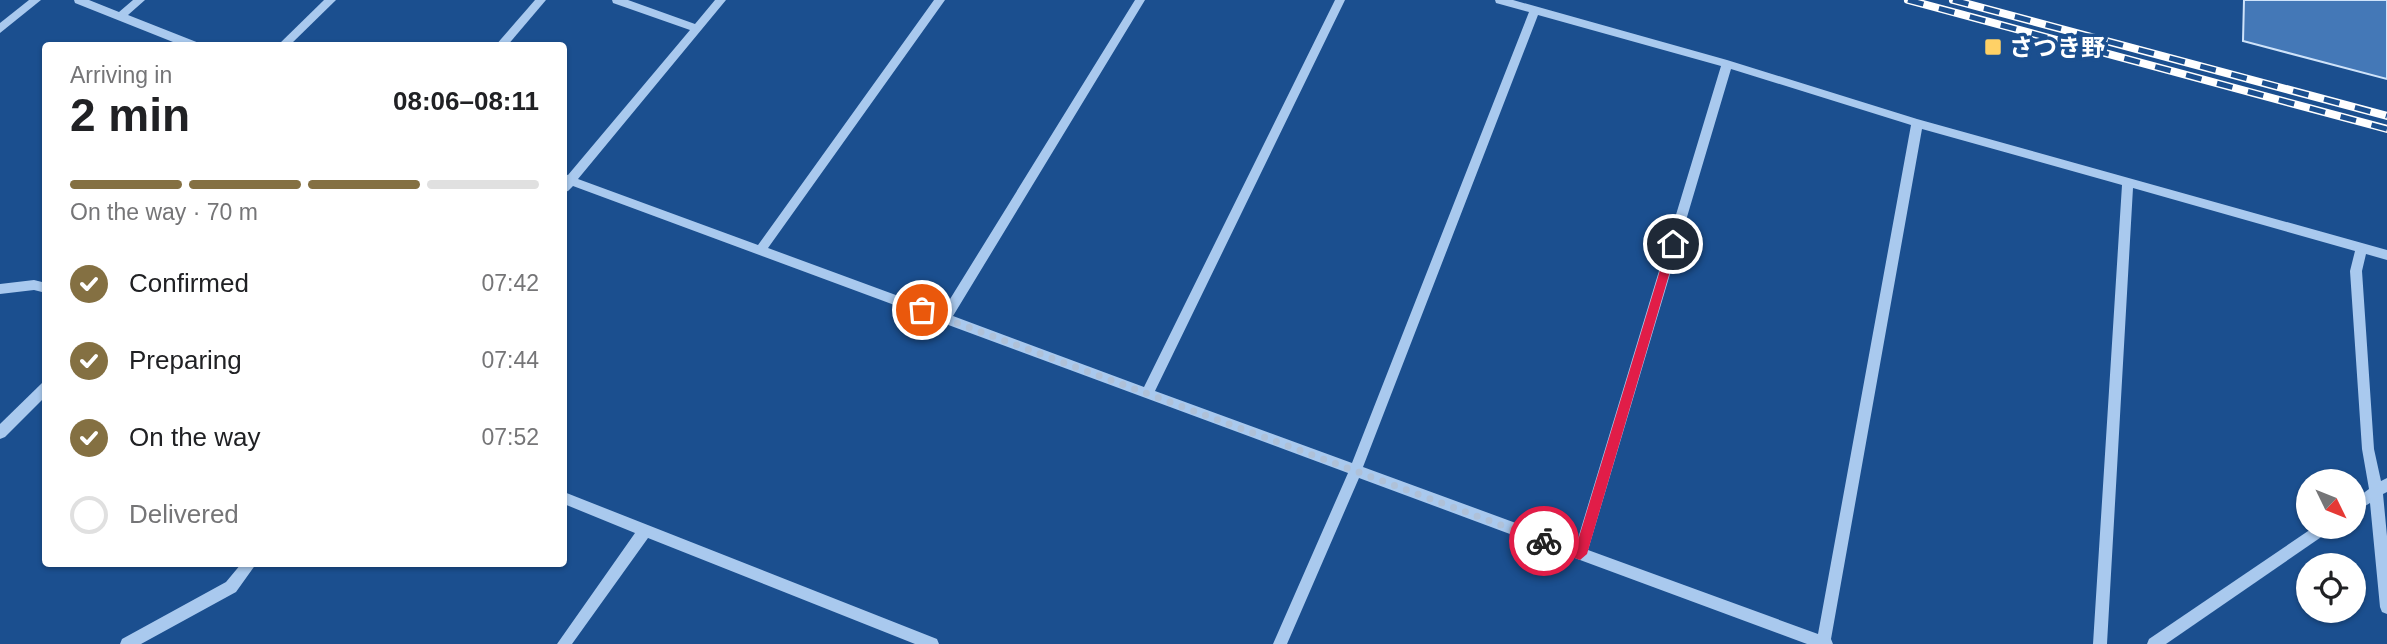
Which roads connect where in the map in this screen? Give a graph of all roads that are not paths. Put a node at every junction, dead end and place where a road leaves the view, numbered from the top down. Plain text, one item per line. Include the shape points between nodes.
1 (36, 0) edge
2 (79, 0) edge
3 (140, 0) edge
4 (331, 0) edge
5 (541, 0) edge
6 (617, 0) edge
7 (721, 0) edge
8 (940, 0) edge
9 (1140, 0) edge
10 (1340, 0) edge
11 (1500, 0) edge
12 (1535, 10) junction
13 (122, 15) junction
14 (696, 28) junction
15 (0, 29) edge
16 (174, 42) edge
17 (286, 42) edge
18 (504, 42) edge
19 (1727, 64) junction
20 (1917, 123) junction
21 (567, 181) edge
22 (567, 182) edge
23 (2128, 183) junction
24 (2362, 248) junction
25 (760, 251) junction
26 (2387, 255) edge
27 (42, 287) edge
28 (0, 289) edge
29 (945, 319) junction
30 (42, 391) edge
31 (1147, 394) junction
32 (0, 433) edge
33 (1355, 472) junction
34 (2381, 488) edge
35 (567, 499) edge
36 (2366, 499) edge
37 (2383, 527) edge
38 (645, 530) junction
39 (2307, 539) edge
40 (1580, 554) junction
41 (247, 567) edge
42 (2387, 607) edge
43 (1825, 643) edge
44 (127, 644) edge
45 (564, 644) edge
46 (932, 644) edge
47 (1280, 644) edge
48 (2100, 644) edge
49 (2154, 644) edge

1 - 15 street
2 - 13 street
3 - 13 street
4 - 17 street
5 - 18 street
6 - 14 street
7 - 14 street
8 - 25 street
9 - 29 street
10 - 31 street
11 - 12 street
12 - 19 street
12 - 33 street
13 - 16 street
14 - 21 street
19 - 20 street
19 - 40 street
20 - 23 street
20 - 43 street
22 - 25 street
23 - 24 street
23 - 48 street
24 - 26 street
24 - 34 street via 2356,271 2368,449
25 - 29 street
27 - 28 street
29 - 31 street
30 - 32 street
31 - 33 street
33 - 40 street
33 - 47 street
34 - 36 street
34 - 37 street
35 - 38 street
37 - 42 street
38 - 45 street
38 - 46 street
39 - 49 street
40 - 43 street
41 - 44 street via 231,587

